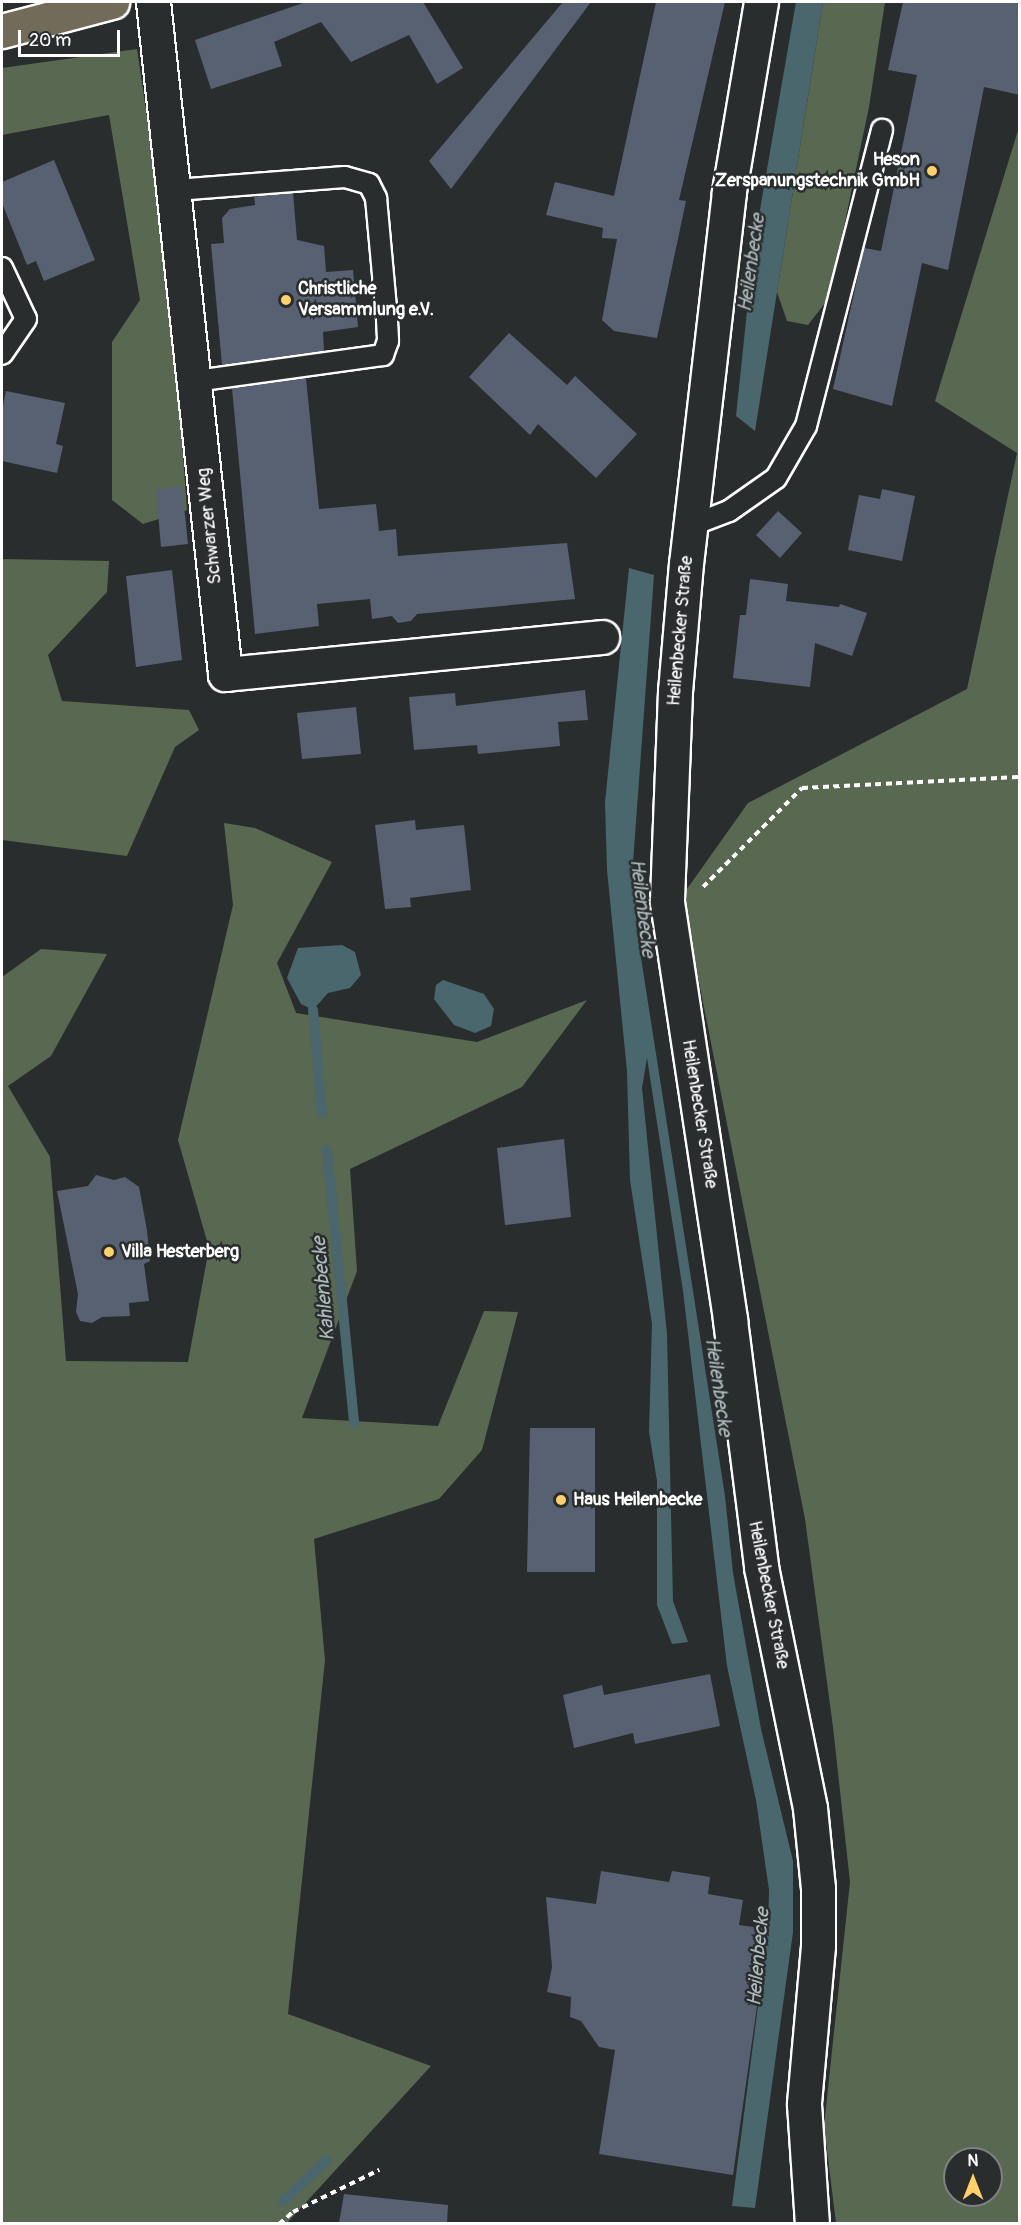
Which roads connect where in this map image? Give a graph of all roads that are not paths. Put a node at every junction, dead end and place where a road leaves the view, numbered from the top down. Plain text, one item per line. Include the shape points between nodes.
1 (111, 2) edge
2 (153, 2) edge
3 (761, 2) edge
4 (2, 31) edge
5 (882, 130) dead end
6 (176, 190) junction
7 (2, 268) edge
8 (2, 354) edge
9 (196, 381) junction
10 (690, 526) junction
11 (602, 637) dead end
12 (812, 2223) edge

1 - 4 main road
2 - 6 main road, Schwarzer Weg
3 - 10 main road, Heilenbecker Straße via 729,192
5 - 10 lane via 806,426 776,478 729,511
6 - 9 main road, Schwarzer Weg
6 - 9 lane via 345,177 369,184 376,198 388,341 383,355
7 - 8 lane via 26,319
9 - 11 main road, Schwarzer Weg via 225,674
10 - 12 main road, Heilenbecker Straße via 674,703 667,902 730,1320 761,1567 810,1808 818,1888 818,1946 804,2104

